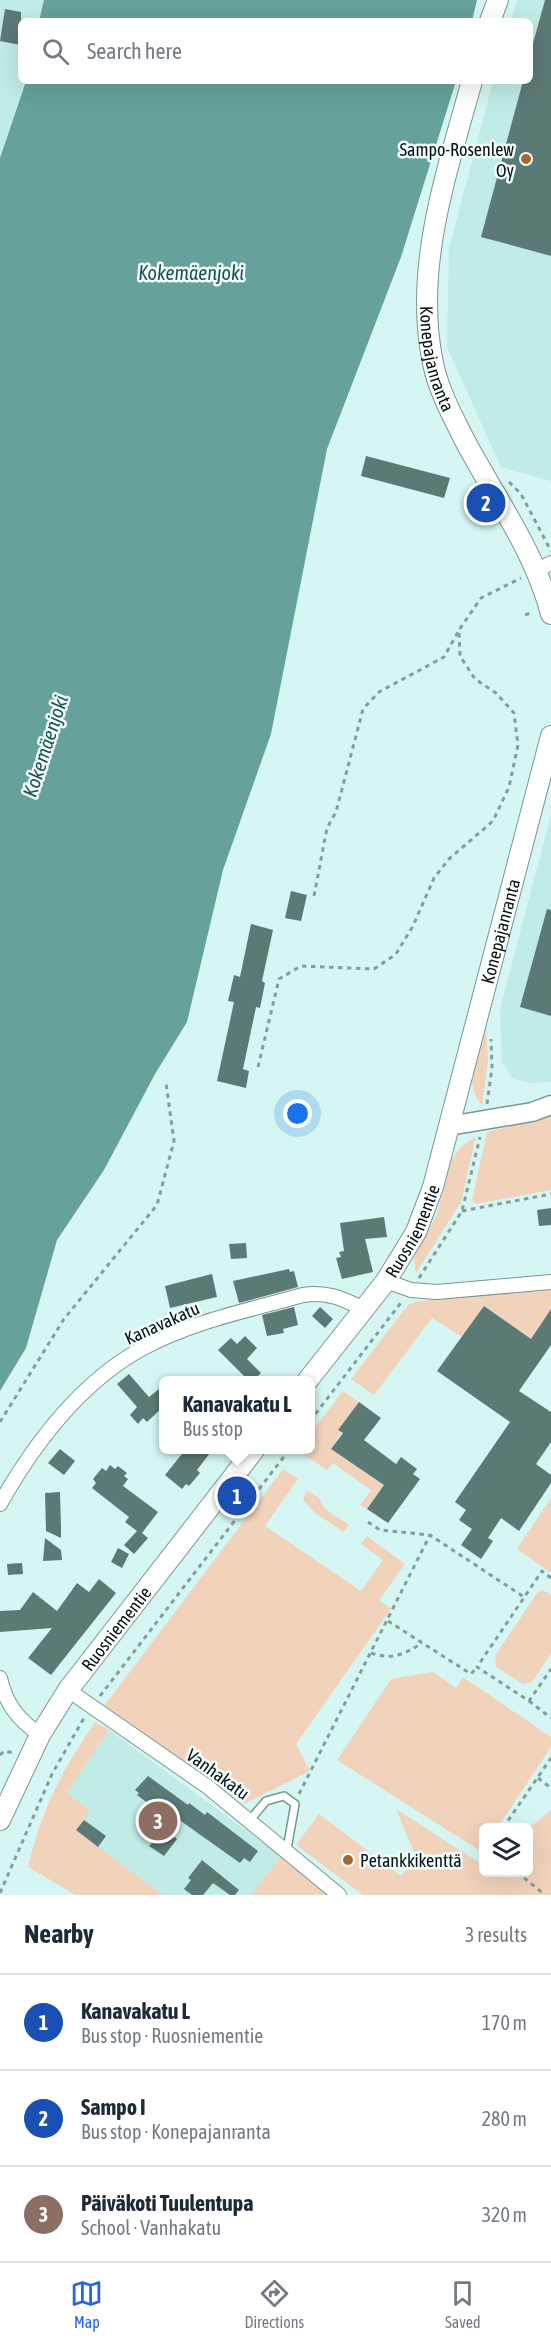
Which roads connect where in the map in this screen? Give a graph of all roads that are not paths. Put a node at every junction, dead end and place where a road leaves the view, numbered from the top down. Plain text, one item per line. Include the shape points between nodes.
1 (498, 0) edge
2 (491, 18) edge
3 (471, 84) edge
4 (543, 567) edge
5 (551, 614) edge
6 (551, 736) edge
7 (551, 1105) edge
8 (448, 1126) junction
9 (386, 1281) junction
10 (551, 1282) edge
11 (364, 1309) junction
12 (311, 1376) edge
13 (250, 1454) edge
14 (0, 1504) edge
15 (0, 1678) edge
16 (68, 1690) junction
17 (2, 1699) edge
18 (40, 1736) junction
19 (0, 1820) edge
20 (250, 1820) junction
21 (287, 1849) junction
22 (339, 1895) edge

1 - 2 main road
3 - 4 main road, Konepajanranta via 428,257 426,317 433,365 446,399
4 - 5 main road, Konepajanranta
6 - 8 main road, Konepajanranta
7 - 8 street via 532,1112
8 - 9 main road, Ruosniementie via 420,1221
9 - 10 street via 411,1290 437,1292
9 - 11 main road, Ruosniementie
11 - 12 main road, Ruosniementie
11 - 14 street, Kanavakatu via 333,1295 303,1295 194,1326 146,1346 82,1393 19,1470
13 - 16 main road, Ruosniementie
15 - 17 street
16 - 18 main road, Ruosniementie
16 - 20 street, Vanhakatu
17 - 18 street
18 - 19 main road, Ruosniementie
20 - 21 street, Vanhakatu
20 - 21 lane via 266,1801 284,1796 295,1804
21 - 22 street, Vanhakatu

